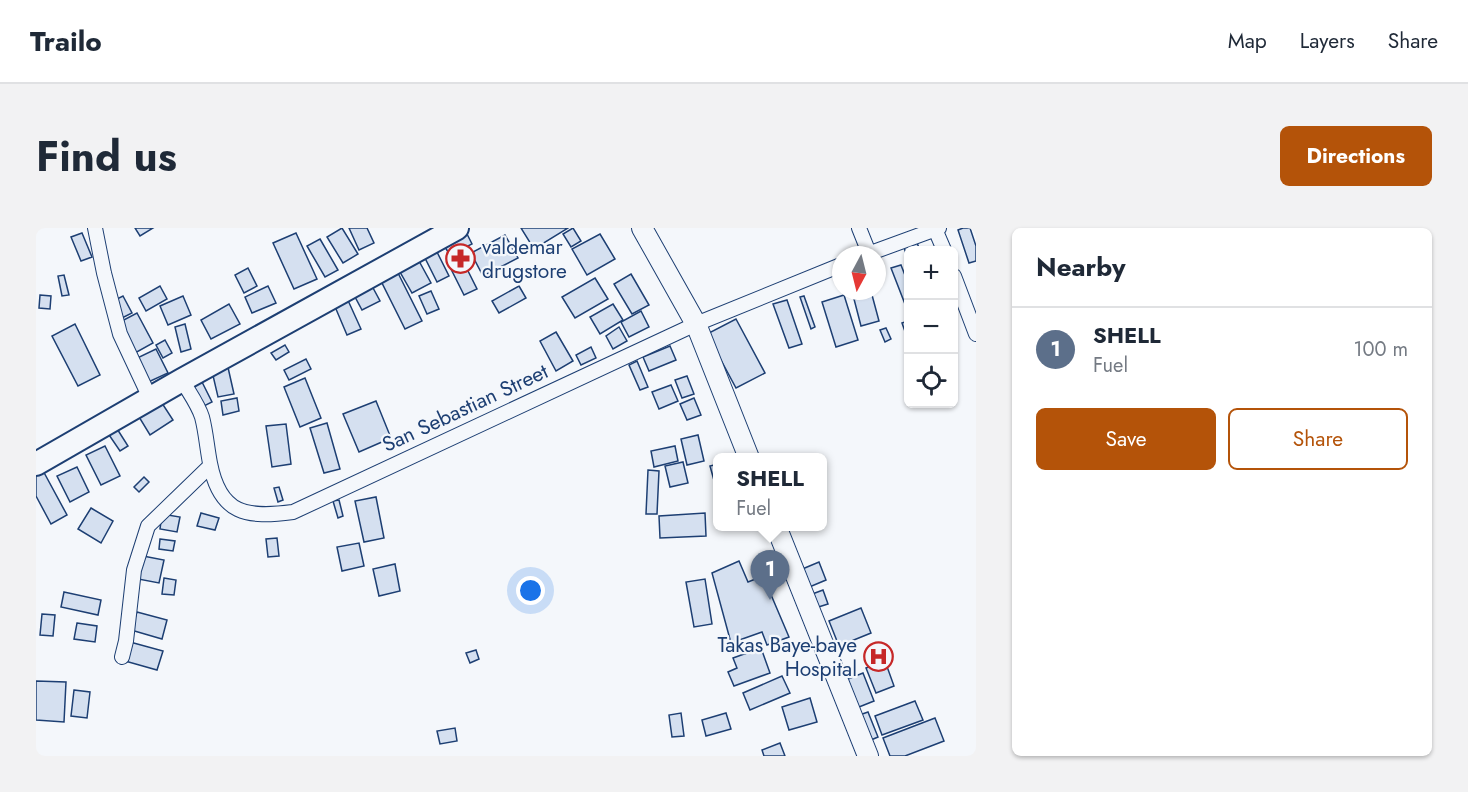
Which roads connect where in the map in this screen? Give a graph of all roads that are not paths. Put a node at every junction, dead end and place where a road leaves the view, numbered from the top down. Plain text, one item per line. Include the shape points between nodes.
1 (95, 228) edge
2 (457, 228) edge
3 (642, 228) edge
4 (859, 228) edge
5 (937, 229) edge
6 (865, 246) edge
7 (943, 246) edge
8 (886, 247) edge
9 (832, 269) edge
10 (958, 287) edge
11 (696, 324) junction
12 (976, 334) edge
13 (182, 380) junction
14 (150, 398) junction
15 (746, 453) edge
16 (36, 464) edge
17 (210, 466) junction
18 (778, 531) edge
19 (122, 657) dead end
20 (868, 756) edge

1 - 14 street via 120,334
2 - 13 main road
3 - 11 main road
4 - 6 street
5 - 7 street
5 - 8 street
9 - 11 street, San Sebastian Street
10 - 12 street
11 - 15 main road
11 - 17 street, San Sebastian Street via 293,512 249,514 232,506 221,495
13 - 14 main road
13 - 17 street, San Sebastian Street via 202,415
14 - 16 main road
17 - 19 street via 148,526 134,570
18 - 20 main road

